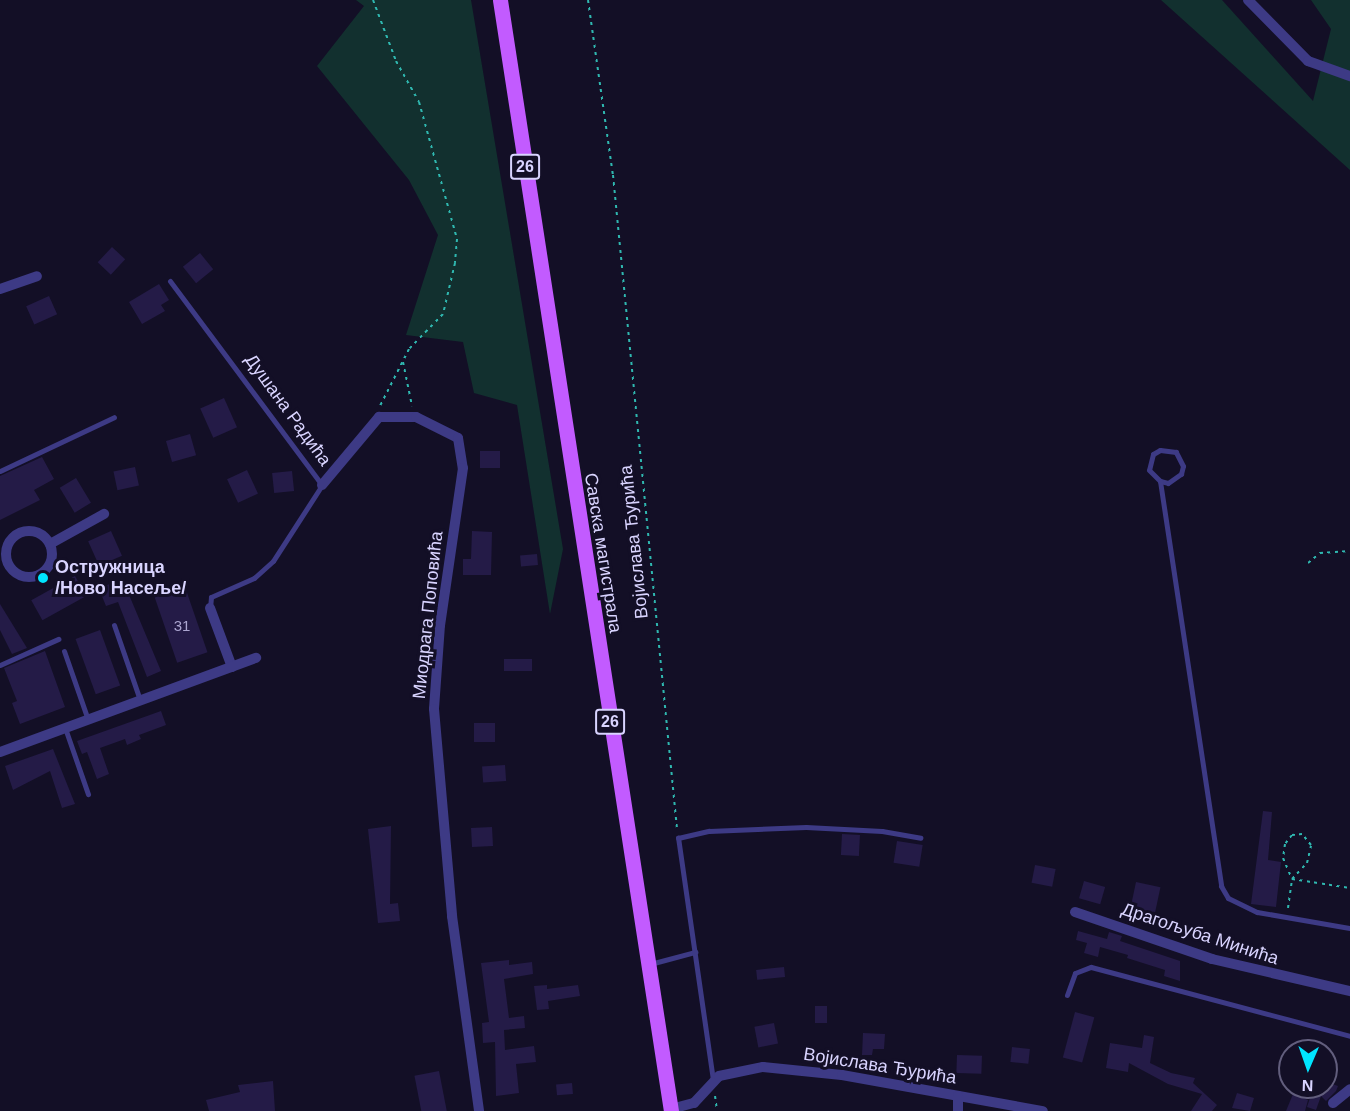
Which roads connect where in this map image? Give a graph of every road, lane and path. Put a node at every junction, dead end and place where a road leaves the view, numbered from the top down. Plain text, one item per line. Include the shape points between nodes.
1 (373, 0) edge
2 (500, 0) edge
3 (588, 0) edge
4 (1248, 0) edge
5 (1350, 76) edge
6 (37, 276) dead end
7 (170, 281) dead end
8 (0, 289) edge
9 (403, 362) junction
10 (114, 417) dead end
11 (416, 417) junction
12 (372, 421) junction
13 (0, 471) edge
14 (1160, 482) junction
15 (322, 485) junction
16 (104, 514) dead end
17 (50, 544) junction
18 (1350, 550) edge
19 (1308, 563) dead end
20 (4, 565) edge
21 (210, 608) joint
22 (114, 625) dead end
23 (58, 639) dead end
24 (64, 651) dead end
25 (256, 658) dead end
26 (0, 665) edge
27 (232, 667) junction
28 (141, 700) junction
29 (88, 720) junction
30 (65, 728) junction
31 (0, 752) edge
32 (88, 795) dead end
33 (678, 838) junction
34 (920, 838) dead end
35 (1292, 879) junction
36 (1350, 888) edge
37 (1075, 912) dead end
38 (1286, 918) junction
39 (1350, 928) edge
40 (695, 952) junction
41 (648, 965) junction
42 (1350, 991) edge
43 (1067, 995) dead end
44 (1350, 1036) edge
45 (713, 1080) junction
46 (1350, 1089) edge
47 (958, 1096) junction
48 (1333, 1103) dead end
49 (671, 1110) edge
50 (479, 1111) edge
51 (958, 1111) edge
52 (1043, 1111) edge

1 - 9 path via 396,61 419,102 457,239 443,314 416,341
2 - 41 main road, Савска магистрала / 26
3 - 33 path, Војислава Ђурића via 613,175
4 - 5 street via 1308,61
6 - 8 street
7 - 15 lane, Душана Радића
9 - 11 path
9 - 12 path
10 - 13 lane
11 - 12 street, Миодрага Поповића via 390,416
11 - 50 street, Миодрага Поповића via 458,438 463,468 440,625 434,709 453,916
12 - 15 street
14 - 14 lane via 1149,470 1153,454 1160,450 1176,452 1183,466 1181,474 1168,483
14 - 38 lane via 1221,886 1238,905
15 - 21 lane, Душана Радића via 273,561 254,578 211,597
16 - 17 street
17 - 20 street via 40,533 19,533 9,542
17 - 20 street via 52,558 39,575 24,576
18 - 19 path via 1320,553
21 - 27 street, Душана Радића
22 - 28 lane
23 - 26 lane
24 - 29 lane
25 - 27 street
27 - 28 street
28 - 29 street
29 - 30 street
30 - 31 street
30 - 32 lane
33 - 34 lane via 697,832 806,827 882,831
33 - 40 lane
35 - 35 path via 1307,863 1311,845 1302,834 1292,835 1285,844 1283,858
35 - 36 path
35 - 38 path
37 - 42 street, Драгољуба Минића via 1212,959
38 - 39 lane
40 - 41 lane
40 - 45 lane
41 - 49 main road, Савска магистрала / 26
43 - 44 lane via 1075,973 1091,967
45 - 47 street, Војислава Ђурића via 742,1069 782,1067
45 - 49 street, Војислава Ђурића via 694,1103
46 - 48 street
47 - 51 street
47 - 52 street, Војислава Ђурића

